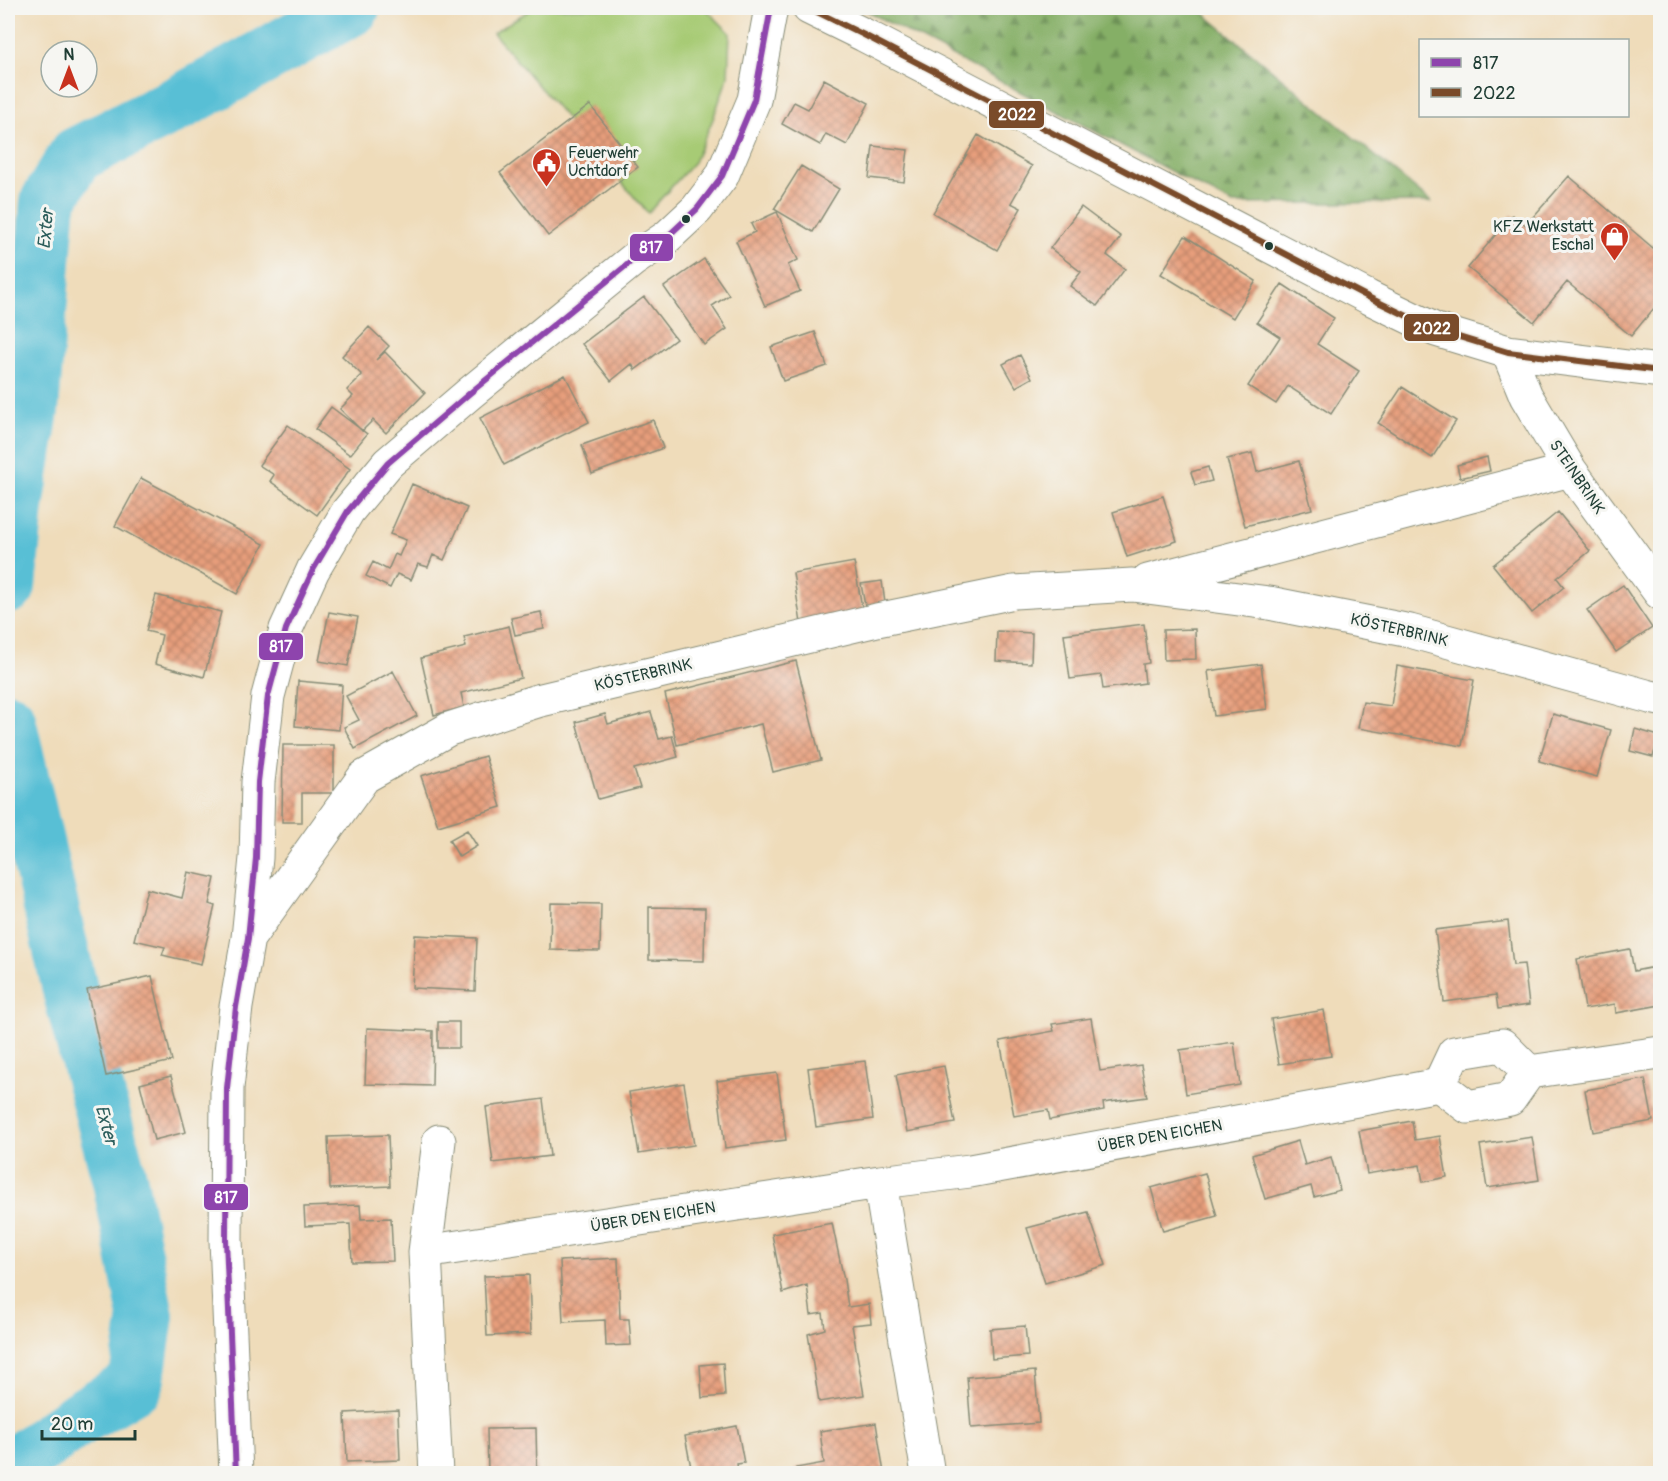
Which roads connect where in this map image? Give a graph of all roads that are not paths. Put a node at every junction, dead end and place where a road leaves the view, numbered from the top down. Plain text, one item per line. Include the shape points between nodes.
1 (771, 8) edge
2 (809, 8) edge
3 (1508, 352) junction
4 (1660, 371) edge
5 (1570, 470) junction
6 (1132, 585) junction
7 (1660, 593) edge
8 (1660, 699) edge
9 (248, 939) junction
10 (1660, 1053) edge
11 (1529, 1072) junction
12 (1439, 1085) junction
13 (440, 1141) dead end
14 (880, 1182) junction
15 (426, 1252) junction
16 (236, 1473) edge
17 (436, 1473) edge
18 (928, 1473) edge

1 - 9 street via 754,100 722,176 696,209 667,237 633,260 388,463 348,511 313,570 286,629 268,696
2 - 3 street via 1368,297 1436,330
3 - 4 street
3 - 5 street, STEINBRINK via 1526,396
5 - 6 street, KÖSTERBRINK
5 - 7 street, STEINBRINK
6 - 8 street, KÖSTERBRINK via 1269,603 1410,631
6 - 9 street, KÖSTERBRINK via 1014,592 877,620 537,701 449,729 364,777
9 - 16 street via 227,1088 226,1240
10 - 11 street
11 - 12 street via 1510,1099 1468,1107
11 - 12 street via 1502,1044 1454,1053
12 - 14 street, ÜBER DEN EICHEN via 970,1171
13 - 15 street
14 - 15 street, ÜBER DEN EICHEN
14 - 18 street
15 - 17 street

